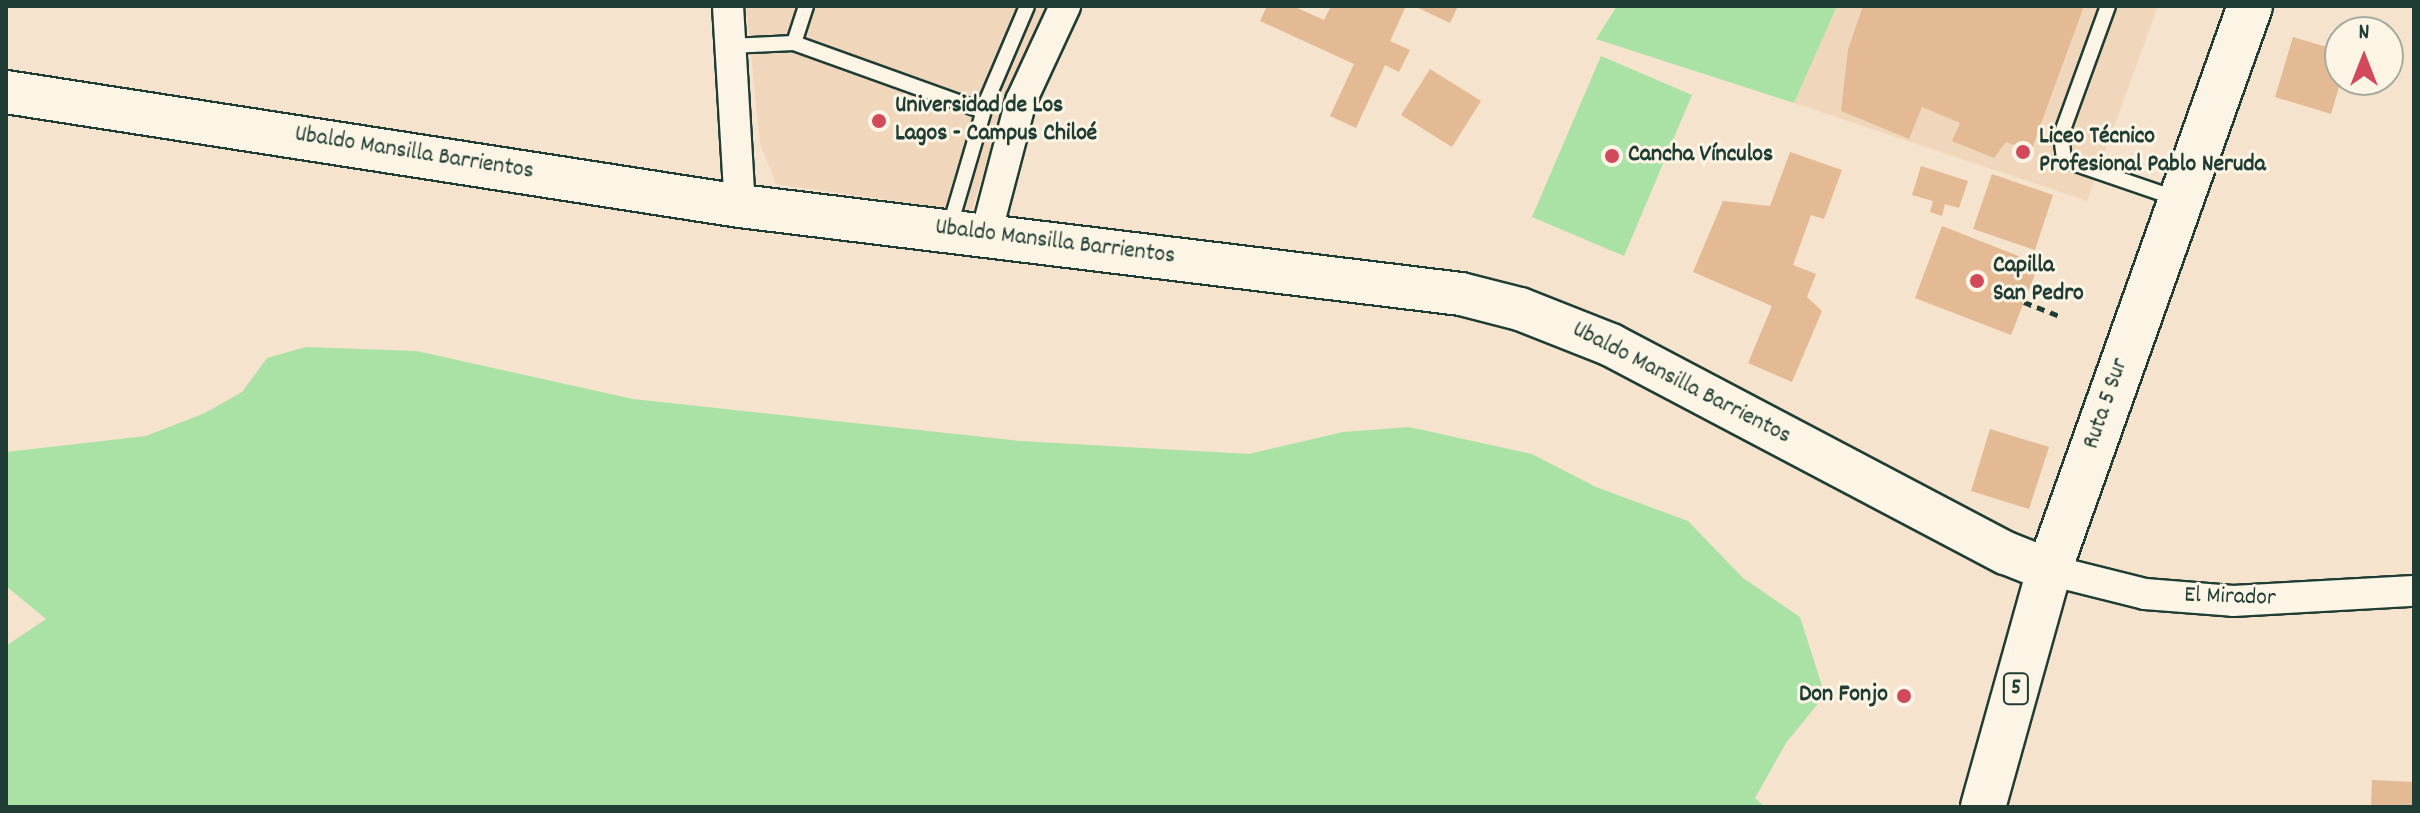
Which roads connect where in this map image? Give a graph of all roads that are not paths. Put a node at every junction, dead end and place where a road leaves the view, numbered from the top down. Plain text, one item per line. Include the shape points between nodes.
1 (728, 6) edge
2 (806, 6) edge
3 (1027, 6) edge
4 (1065, 6) edge
5 (2108, 6) edge
6 (2250, 6) edge
7 (794, 43) junction
8 (730, 46) junction
9 (6, 92) edge
10 (983, 111) junction
11 (2180, 199) junction
12 (740, 206) junction
13 (968, 232) junction
14 (2049, 570) junction
15 (2414, 591) edge
16 (1983, 807) edge

1 - 8 street
2 - 7 lane
3 - 10 lane
4 - 13 street
5 - 11 lane via 2061,135 2064,160
6 - 11 highway, Ruta 5 Sur / 5
7 - 8 lane
7 - 10 lane
8 - 12 street
9 - 12 main road, Ubaldo Mansilla Barrientos
10 - 13 lane
11 - 14 highway, Ruta 5 Sur / 5
12 - 13 main road, Ubaldo Mansilla Barrientos
13 - 14 main road, Ubaldo Mansilla Barrientos via 1402,283 1520,309 1633,356 2006,553
14 - 15 street, El Mirador via 2145,594 2233,601
14 - 16 highway, Ruta 5 Sur / 5

